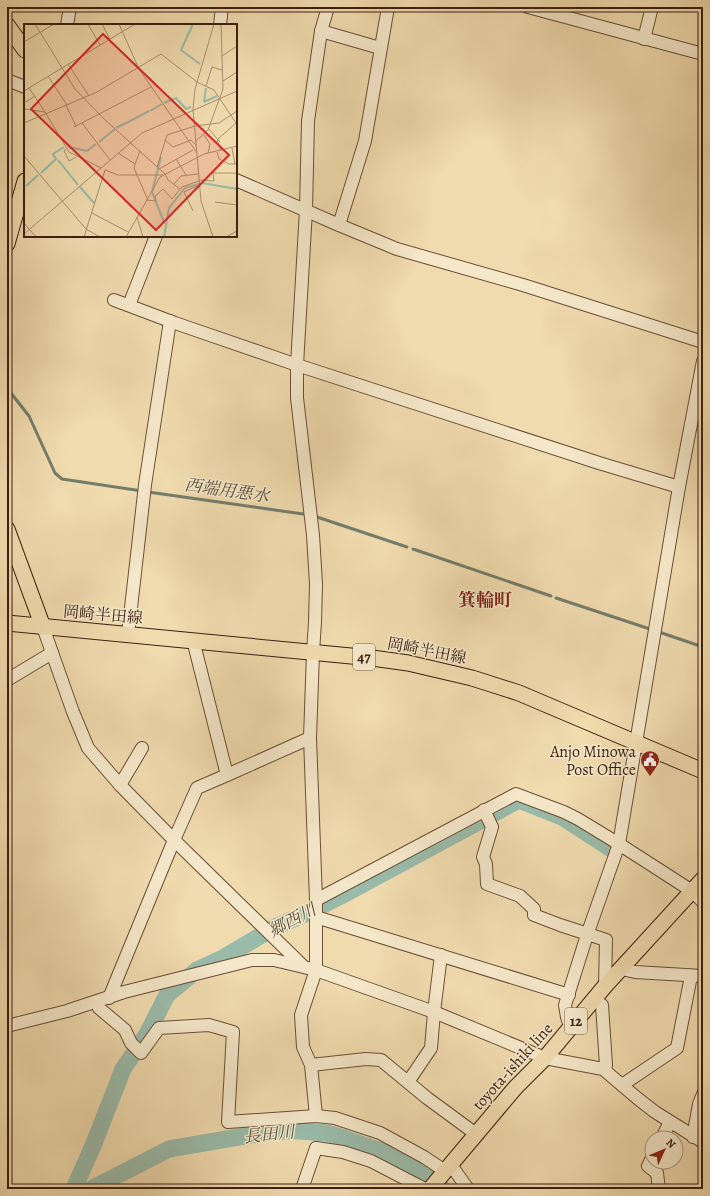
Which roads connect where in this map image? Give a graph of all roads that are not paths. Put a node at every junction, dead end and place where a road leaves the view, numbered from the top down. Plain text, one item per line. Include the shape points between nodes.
1 (70, 7) edge
2 (222, 7) edge
3 (328, 7) edge
4 (388, 7) edge
5 (528, 7) edge
6 (652, 7) edge
7 (67, 24) edge
8 (220, 24) edge
9 (7, 25) edge
10 (321, 31) junction
11 (644, 39) junction
12 (380, 48) junction
13 (24, 49) edge
14 (703, 54) edge
15 (7, 80) edge
16 (24, 87) edge
17 (237, 180) edge
18 (24, 184) edge
19 (306, 210) junction
20 (339, 225) junction
21 (156, 237) edge
22 (7, 244) edge
23 (114, 300) dead end
24 (129, 305) junction
25 (170, 321) junction
26 (703, 342) edge
27 (703, 361) edge
28 (297, 364) junction
29 (679, 487) junction
30 (7, 529) edge
31 (7, 623) edge
32 (43, 627) junction
33 (128, 634) junction
34 (193, 640) junction
35 (313, 652) junction
36 (52, 653) junction
37 (7, 680) edge
38 (310, 738) junction
39 (636, 742) junction
40 (142, 748) dead end
41 (703, 771) edge
42 (227, 775) junction
43 (120, 785) junction
44 (484, 810) junction
45 (174, 840) junction
46 (619, 844) junction
47 (703, 879) edge
48 (698, 896) edge
49 (316, 900) junction
50 (316, 917) junction
51 (587, 935) junction
52 (441, 955) junction
53 (304, 966) junction
54 (622, 969) junction
55 (316, 970) junction
56 (697, 976) edge
57 (605, 986) junction
58 (569, 995) junction
59 (109, 998) junction
60 (594, 999) junction
61 (96, 1002) junction
62 (434, 1012) junction
63 (7, 1026) edge
64 (570, 1027) junction
65 (545, 1058) junction
66 (311, 1065) junction
67 (605, 1070) junction
68 (408, 1082) junction
69 (622, 1085) junction
70 (703, 1094) edge
71 (316, 1116) junction
72 (670, 1122) junction
73 (666, 1130) edge
74 (476, 1134) junction
75 (698, 1139) edge
76 (448, 1168) junction
77 (653, 1170) edge
78 (302, 1189) edge
79 (425, 1189) edge
80 (430, 1189) edge
81 (468, 1189) edge
82 (660, 1189) edge

1 - 7 street
2 - 8 street
3 - 10 street
4 - 12 street
5 - 11 street
6 - 11 street
9 - 13 main road
10 - 12 street
10 - 19 street via 308,121
11 - 14 street
12 - 20 street via 365,141
15 - 16 street
17 - 19 street
18 - 22 main road
19 - 20 street
19 - 28 street
20 - 26 street via 397,249
21 - 24 street
23 - 24 street
24 - 25 street
25 - 28 street
25 - 33 street via 145,485
27 - 29 street
28 - 29 street
28 - 35 street via 297,398 314,535 316,584
29 - 39 street
30 - 32 main road
31 - 32 main road, 岡崎半田線 / 47
32 - 33 main road, 岡崎半田線 / 47
32 - 36 street
33 - 34 main road, 岡崎半田線 / 47
34 - 35 main road, 岡崎半田線 / 47
34 - 42 street
35 - 38 street
35 - 39 main road, 岡崎半田線 / 47 via 408,663 472,678 519,694
36 - 37 street
36 - 43 street via 88,748
38 - 42 street
38 - 49 street
39 - 41 main road, 岡崎半田線 / 47
39 - 46 street
40 - 43 street
42 - 45 street via 197,788
43 - 45 street
44 - 46 street via 516,794 564,812
44 - 49 street
44 - 51 street via 492,826 483,857 487,884 520,896 534,909 534,915
45 - 53 street
45 - 59 street
46 - 48 street
46 - 51 street
47 - 48 main road, toyota-ishiki line / 12
48 - 54 main road, toyota-ishiki line / 12
49 - 50 street
50 - 52 street
50 - 55 street
51 - 57 street via 606,940
51 - 58 street
52 - 58 street
52 - 62 street
53 - 55 street
53 - 59 street via 274,960 252,960
54 - 56 street
54 - 57 main road, toyota-ishiki line / 12
55 - 62 street
55 - 66 street via 301,1015 303,1047
56 - 69 street via 677,1048
57 - 60 main road, toyota-ishiki line / 12
58 - 64 street via 566,1005
59 - 61 street
60 - 64 main road, toyota-ishiki line / 12
60 - 67 street via 602,1005
61 - 63 street
61 - 71 street via 99,1008 125,1030 141,1057 159,1028 209,1025 234,1032 228,1122
62 - 65 street
62 - 68 street via 431,1048
64 - 65 main road, toyota-ishiki line / 12
65 - 67 street
65 - 74 main road, toyota-ishiki line / 12 via 515,1088
66 - 68 street via 366,1059 381,1060
66 - 71 street
67 - 69 street
68 - 74 street
69 - 72 street
70 - 75 street via 699,1104
71 - 76 street via 335,1118 380,1133
72 - 73 street
72 - 75 street
74 - 76 main road, toyota-ishiki line / 12
76 - 80 main road, toyota-ishiki line / 12
76 - 81 street
77 - 82 street via 657,1173
78 - 79 street via 316,1148 343,1152 371,1161

